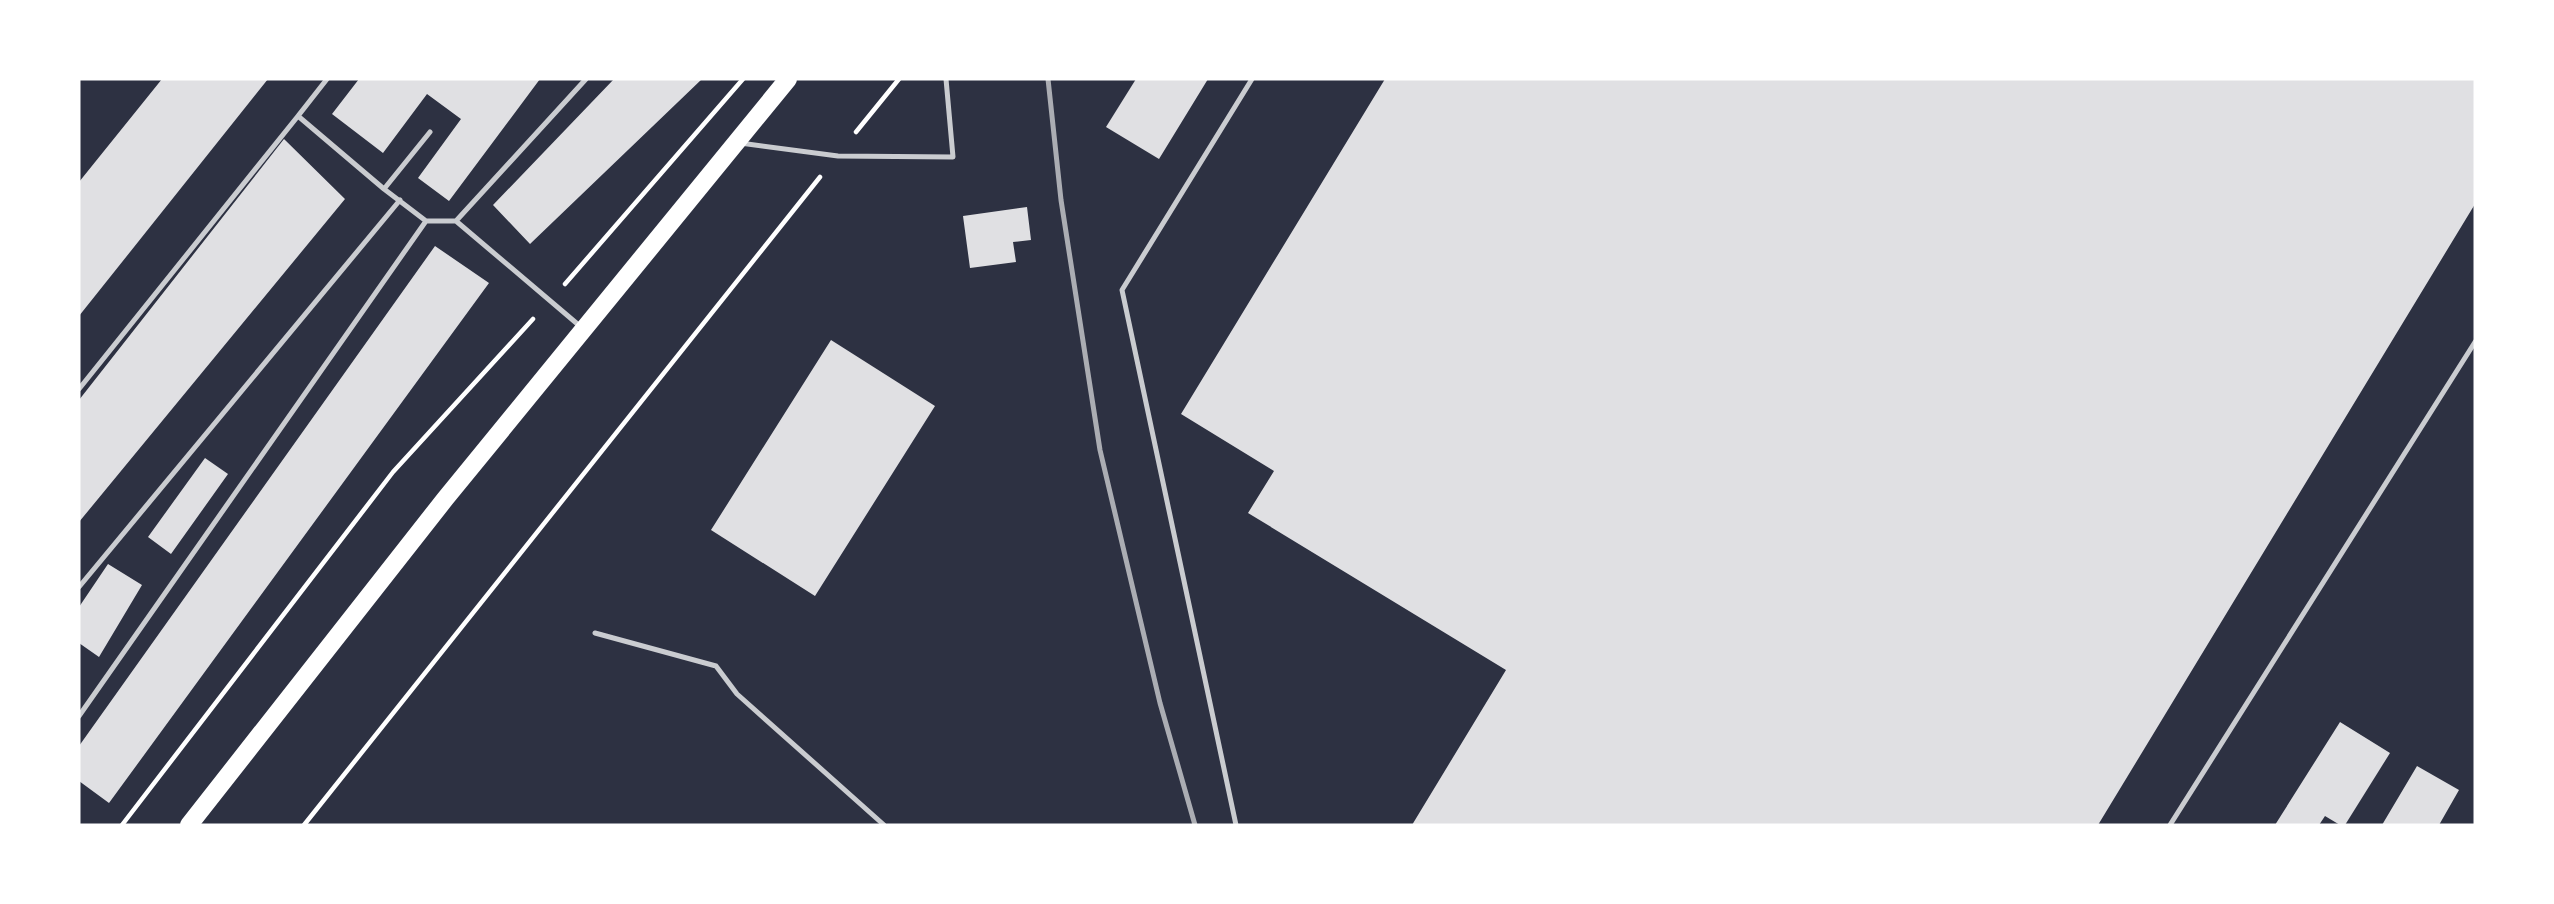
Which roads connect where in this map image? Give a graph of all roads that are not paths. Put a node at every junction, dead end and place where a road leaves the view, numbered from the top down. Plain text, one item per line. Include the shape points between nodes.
1 (327, 79) edge
2 (586, 79) edge
3 (788, 79) edge
4 (946, 79) edge
5 (1252, 79) edge
6 (298, 117) junction
7 (430, 132) dead end
8 (734, 142) junction
9 (384, 189) junction
10 (400, 201) junction
11 (426, 221) junction
12 (456, 221) junction
13 (583, 328) junction
14 (2475, 342) edge
15 (79, 388) edge
16 (79, 587) edge
17 (596, 633) dead end
18 (79, 716) edge
19 (189, 825) edge
20 (884, 825) edge
21 (1236, 825) edge
22 (2170, 825) edge

1 - 6 lane
2 - 12 lane
3 - 8 main road
4 - 8 lane via 953,157 838,156
5 - 21 lane via 1122,290
6 - 9 lane
6 - 15 lane
7 - 9 lane
8 - 13 main road
9 - 10 lane
10 - 11 lane
10 - 16 lane
11 - 12 lane
11 - 18 lane
12 - 13 lane
13 - 19 main road
14 - 22 lane
17 - 20 lane via 716,666 737,694

